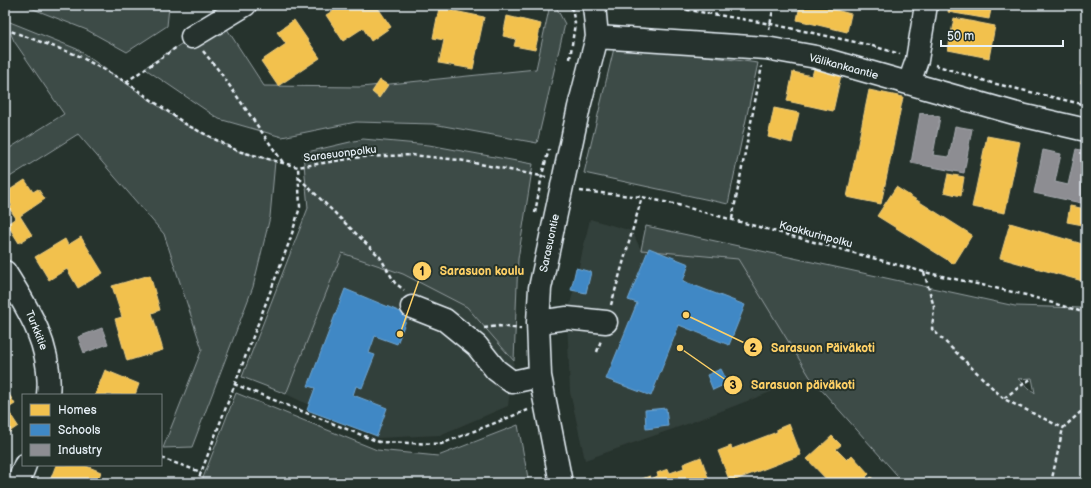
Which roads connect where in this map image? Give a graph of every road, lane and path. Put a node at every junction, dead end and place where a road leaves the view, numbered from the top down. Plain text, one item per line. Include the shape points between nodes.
1 (245, 5) edge
2 (594, 5) edge
3 (659, 5) edge
4 (707, 5) edge
5 (774, 5) edge
6 (926, 5) edge
7 (708, 14) junction
8 (771, 24) junction
9 (5, 29) edge
10 (192, 37) junction
11 (597, 37) junction
12 (766, 48) junction
13 (918, 60) junction
14 (126, 82) junction
15 (909, 83) junction
16 (1086, 105) edge
17 (1086, 130) edge
18 (284, 164) junction
19 (298, 167) junction
20 (542, 175) joint
21 (299, 178) junction
22 (563, 184) junction
23 (642, 198) junction
24 (732, 219) junction
25 (5, 272) edge
26 (924, 272) junction
27 (410, 300) joint
28 (1086, 313) edge
29 (606, 322) junction
30 (532, 326) junction
31 (459, 331) junction
32 (597, 352) dead end
33 (540, 376) junction
34 (1032, 378) dead end
35 (234, 384) junction
36 (48, 394) edge
37 (1004, 399) junction
38 (1086, 407) edge
39 (529, 410) dead end
40 (1063, 428) junction
41 (162, 458) edge
42 (25, 466) edge
43 (201, 472) junction
44 (18, 483) edge
45 (197, 483) edge
46 (560, 483) edge
47 (1051, 483) edge

1 - 10 street
2 - 11 street, Sarasuontie
3 - 7 path
4 - 7 path
5 - 8 path
6 - 13 street
7 - 8 path
8 - 12 path
8 - 13 path via 869,45
9 - 14 path, Sarasuonpolku via 77,55
10 - 14 path
10 - 18 path via 220,72
11 - 12 street, Välikankaantie
11 - 22 street, Sarasuontie
12 - 15 street, Välikankaantie via 816,57
12 - 24 path
13 - 15 street
13 - 16 path via 992,83
14 - 18 path, Sarasuonpolku via 187,126 238,151
15 - 17 street, Välikankaantie via 934,92
18 - 19 path, Sarasuonpolku
19 - 20 path, Sarasuonpolku via 361,157 412,155 459,160
19 - 21 path
20 - 22 path, Kaakkurinpolku
21 - 27 path via 380,257
21 - 35 path via 300,207 290,240
22 - 23 path, Kaakkurinpolku via 582,192
22 - 30 street, Sarasuontie
23 - 24 path, Kaakkurinpolku
23 - 29 path
24 - 26 path, Kaakkurinpolku
25 - 36 street, Turkkitie via 31,312 46,354
26 - 28 path, Kaakkurinpolku via 1026,295
26 - 37 path via 934,307 932,329
27 - 31 street
29 - 30 street via 567,318
29 - 32 path
30 - 31 path via 499,326
30 - 33 street, Sarasuontie
31 - 33 street via 477,346 496,370 512,382
33 - 46 street, Sarasuontie
34 - 37 path
35 - 39 path via 378,442 441,444
35 - 43 path
37 - 40 path
38 - 40 path
40 - 47 path
41 - 43 path
42 - 44 street
43 - 45 path

